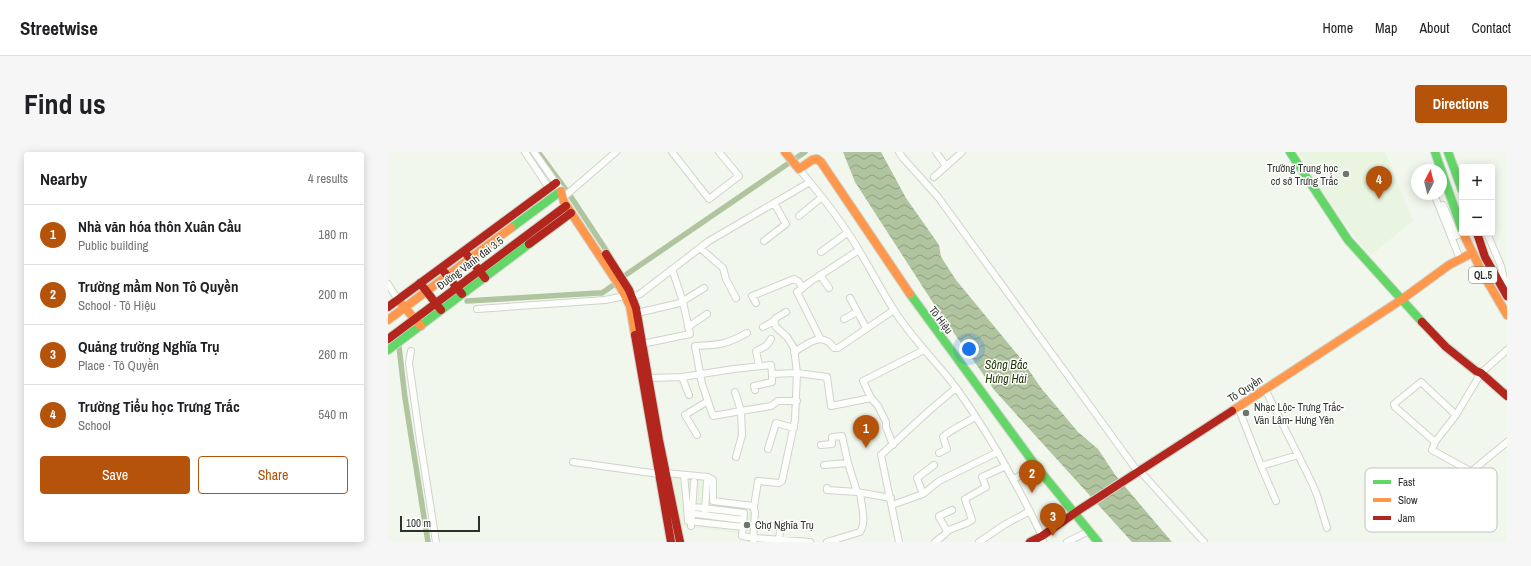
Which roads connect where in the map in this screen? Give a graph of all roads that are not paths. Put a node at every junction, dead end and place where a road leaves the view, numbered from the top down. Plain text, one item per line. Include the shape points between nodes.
1 (525, 152) edge
2 (534, 152) edge
3 (616, 152) edge
4 (672, 152) edge
5 (720, 152) edge
6 (899, 152) edge
7 (936, 152) edge
8 (962, 152) edge
9 (1290, 152) edge
10 (1435, 152) edge
11 (1448, 152) edge
12 (787, 154) edge
13 (1438, 164) edge
14 (946, 166) junction
15 (798, 168) junction
16 (934, 176) dead end
17 (1459, 181) edge
18 (810, 182) junction
19 (553, 185) junction
20 (1447, 190) edge
21 (563, 194) junction
22 (822, 197) junction
23 (1436, 200) edge
24 (1441, 200) edge
25 (774, 202) junction
26 (566, 206) junction
27 (572, 213) junction
28 (799, 216) dead end
29 (1459, 222) edge
30 (848, 233) junction
31 (1459, 235) edge
32 (1464, 236) edge
33 (1478, 236) edge
34 (1488, 236) edge
35 (1492, 236) edge
36 (764, 241) dead end
37 (700, 248) junction
38 (464, 250) junction
39 (859, 250) junction
40 (821, 252) dead end
41 (1472, 253) junction
42 (470, 259) junction
43 (1460, 259) junction
44 (441, 268) junction
45 (479, 270) junction
46 (672, 270) junction
47 (820, 275) junction
48 (447, 276) junction
49 (484, 278) junction
50 (1504, 279) junction
51 (420, 283) junction
52 (388, 284) edge
53 (456, 287) junction
54 (704, 288) dead end
55 (803, 288) junction
56 (829, 288) dead end
57 (1507, 290) edge
58 (389, 291) edge
59 (426, 291) junction
60 (462, 294) junction
61 (1507, 296) edge
62 (628, 297) junction
63 (736, 298) dead end
64 (850, 298) dead end
65 (398, 300) junction
66 (1401, 300) junction
67 (683, 302) junction
68 (756, 303) dead end
69 (439, 306) junction
70 (388, 307) edge
71 (404, 308) junction
72 (477, 309) dead end
73 (894, 310) junction
74 (786, 312) dead end
75 (857, 312) junction
76 (637, 313) junction
77 (707, 314) dead end
78 (1507, 315) edge
79 (415, 319) junction
80 (844, 319) dead end
81 (388, 320) edge
82 (774, 321) junction
83 (421, 326) junction
84 (688, 327) junction
85 (762, 327) dead end
86 (866, 328) junction
87 (747, 333) dead end
88 (690, 334) junction
89 (820, 338) junction
90 (388, 339) edge
91 (771, 339) dead end
92 (642, 344) junction
93 (695, 346) junction
94 (388, 350) edge
95 (924, 350) junction
96 (1507, 350) edge
97 (411, 351) dead end
98 (794, 352) junction
99 (759, 365) junction
100 (797, 373) junction
101 (1481, 373) junction
102 (699, 374) junction
103 (772, 374) junction
104 (682, 377) junction
105 (646, 379) junction
106 (956, 388) junction
107 (1265, 389) junction
108 (755, 390) dead end
109 (735, 392) dead end
110 (689, 395) dead end
111 (1507, 396) edge
112 (871, 398) junction
113 (708, 401) junction
114 (797, 401) junction
115 (1238, 407) junction
116 (741, 411) junction
117 (1456, 414) junction
118 (975, 417) junction
119 (794, 428) junction
120 (842, 428) dead end
121 (697, 435) dead end
122 (842, 436) junction
123 (1435, 442) junction
124 (1506, 442) edge
125 (821, 445) dead end
126 (893, 445) junction
127 (768, 449) dead end
128 (998, 452) junction
129 (939, 453) dead end
130 (1298, 455) junction
131 (736, 457) dead end
132 (573, 462) dead end
133 (848, 462) junction
134 (824, 465) dead end
135 (934, 465) dead end
136 (1006, 466) junction
137 (1036, 466) junction
138 (1261, 466) junction
139 (1464, 468) edge
140 (1475, 468) edge
141 (1139, 472) junction
142 (662, 473) junction
143 (684, 475) junction
144 (1014, 479) junction
145 (694, 482) dead end
146 (706, 482) dead end
147 (993, 484) dead end
148 (986, 487) junction
149 (827, 488) dead end
150 (858, 493) junction
151 (923, 494) junction
152 (891, 498) junction
153 (713, 501) junction
154 (1276, 501) dead end
155 (690, 504) junction
156 (892, 505) junction
157 (754, 507) junction
158 (710, 509) junction
159 (952, 510) dead end
160 (1030, 511) junction
161 (735, 512) junction
162 (1074, 513) junction
163 (725, 514) junction
164 (734, 518) junction
165 (743, 520) junction
166 (709, 524) junction
167 (781, 524) dead end
168 (724, 525) junction
169 (733, 526) junction
170 (743, 527) junction
171 (1327, 528) dead end
172 (1089, 531) junction
173 (947, 532) junction
174 (779, 539) junction
175 (1043, 539) edge
176 (1080, 539) edge
177 (754, 540) edge
178 (436, 542) edge
179 (671, 542) edge
180 (680, 542) edge
181 (808, 542) edge
182 (827, 542) edge
183 (899, 542) edge
184 (934, 542) edge
185 (979, 542) edge
186 (1030, 542) edge
187 (1067, 542) edge
188 (1098, 542) edge
189 (1204, 542) edge

1 - 19 street
2 - 19 street
3 - 21 street
4 - 5 street via 710,199 739,176
6 - 141 street via 938,197
7 - 14 street
8 - 14 street
9 - 66 main road via 1348,240
10 - 13 main road
11 - 17 main road
12 - 15 main road
14 - 16 street
15 - 18 street
15 - 137 main road, Tô Hiệu via 812,160 818,159 821,162 916,305
18 - 22 street
18 - 25 street
19 - 21 street
19 - 38 main road
20 - 29 main road
21 - 26 main road
21 - 42 main road, Đường Vành đai 3.5
21 - 62 main road via 619,274
22 - 28 street
22 - 30 street
23 - 43 street
24 - 31 street via 1456,236
25 - 36 street via 786,224
25 - 37 street
26 - 27 main road
26 - 45 main road, Đường Vành đai 3.5
27 - 49 main road
27 - 62 main road
30 - 39 street
30 - 40 street
32 - 41 main road, QL.5
33 - 61 main road, QL.5
34 - 50 street
35 - 50 street via 1504,264
37 - 46 street
37 - 63 street via 723,268
38 - 42 main road
38 - 44 main road
39 - 47 street
39 - 73 street
41 - 43 main road, Tô Quyền
41 - 78 main road, QL.5
42 - 45 main road
42 - 48 main road, Đường Vành đai 3.5
43 - 66 main road, Tô Quyền
44 - 48 main road
44 - 51 main road
45 - 49 main road
45 - 53 main road, Đường Vành đai 3.5
46 - 62 street via 640,294
46 - 67 street
47 - 55 street
47 - 56 street
48 - 53 main road
48 - 59 main road, Đường Vành đai 3.5
49 - 60 main road
50 - 57 street
51 - 59 main road
51 - 65 main road
52 - 58 street
53 - 60 main road
53 - 69 main road, Đường Vành đai 3.5
54 - 67 street
55 - 68 street via 794,279 752,296
55 - 89 street via 797,292
58 - 65 street
59 - 69 main road
59 - 71 main road, Đường Vành đai 3.5
60 - 69 main road
62 - 72 street
62 - 76 main road
62 - 105 main road
64 - 75 street
65 - 70 main road
65 - 71 main road
66 - 101 main road via 1446,347
66 - 107 main road, Tô Quyền
67 - 76 street
67 - 84 street
69 - 79 main road, Đường Vành đai 3.5
69 - 83 main road
71 - 79 main road
71 - 81 main road, Đường Vành đai 3.5
73 - 86 street
73 - 95 street
74 - 82 street
75 - 80 street
75 - 86 street
76 - 92 main road
77 - 84 street
79 - 83 main road
79 - 90 main road, Đường Vành đai 3.5
82 - 85 street
82 - 98 street via 776,327 787,337
83 - 94 main road
84 - 88 street
86 - 89 street via 836,348 826,339
87 - 93 street via 718,346
88 - 92 street
88 - 93 street
89 - 98 street
91 - 99 street via 766,346 756,351
92 - 105 main road
93 - 102 street
95 - 106 street
95 - 112 street via 863,381
96 - 101 street
97 - 178 street via 410,371
98 - 100 street
99 - 102 street
99 - 103 street via 771,365
100 - 103 street
100 - 112 street via 827,377 831,406
100 - 114 street
101 - 111 main road
101 - 117 street
102 - 104 street
102 - 113 street
103 - 108 street via 772,382 754,386
104 - 105 street
104 - 110 street
105 - 142 main road
106 - 118 street
106 - 126 street
107 - 115 main road, Tô Quyền
107 - 130 street
109 - 116 street
112 - 126 street via 886,422
113 - 116 street via 713,416
113 - 121 street via 682,416
114 - 116 street via 778,401 770,406
114 - 119 street
115 - 138 street
115 - 141 main road, Tô Quyền
116 - 131 street via 742,435
117 - 123 street
117 - 123 street via 1421,382 1394,404
118 - 128 street
118 - 129 street via 943,437 947,449
119 - 127 street via 776,423
119 - 157 street via 782,481 758,481
120 - 122 street
122 - 125 street via 832,437 832,444
122 - 133 street
123 - 139 street via 1433,452
124 - 140 street
126 - 152 street via 881,455
128 - 136 street
128 - 151 street via 939,481
130 - 138 street
130 - 171 street via 1317,495
132 - 142 street
133 - 134 street
133 - 150 street
135 - 151 street via 916,478
136 - 144 street
136 - 148 street via 982,477
137 - 144 street
137 - 162 main road, Tô Hiệu
138 - 154 street
141 - 162 main road, Tô Quyền
141 - 189 street
142 - 143 street
142 - 179 main road
142 - 180 main road
143 - 153 street via 703,476 712,480
143 - 155 street
144 - 160 street
145 - 155 street
146 - 158 street
147 - 148 street
148 - 173 street via 965,499 972,520
149 - 150 street
150 - 152 street
150 - 182 street via 864,524 862,530
151 - 156 street
152 - 156 street
153 - 157 street
153 - 158 street
155 - 158 street
155 - 158 street
155 - 166 street via 688,521 691,524
156 - 183 street
157 - 177 street
158 - 163 street
158 - 166 street
159 - 173 street via 939,516
160 - 175 street
160 - 185 street
161 - 163 street
161 - 164 street
161 - 165 street via 744,513
162 - 172 main road, Tô Hiệu
162 - 175 main road, Tô Quyền
163 - 164 street
163 - 168 street
164 - 165 street
164 - 169 street
165 - 170 street
166 - 168 street
167 - 174 street
168 - 169 street
169 - 170 street
170 - 177 street via 742,536
172 - 176 street
172 - 188 main road, Tô Hiệu
173 - 184 street
174 - 177 street
174 - 181 street
175 - 186 main road, Tô Quyền
176 - 187 street

